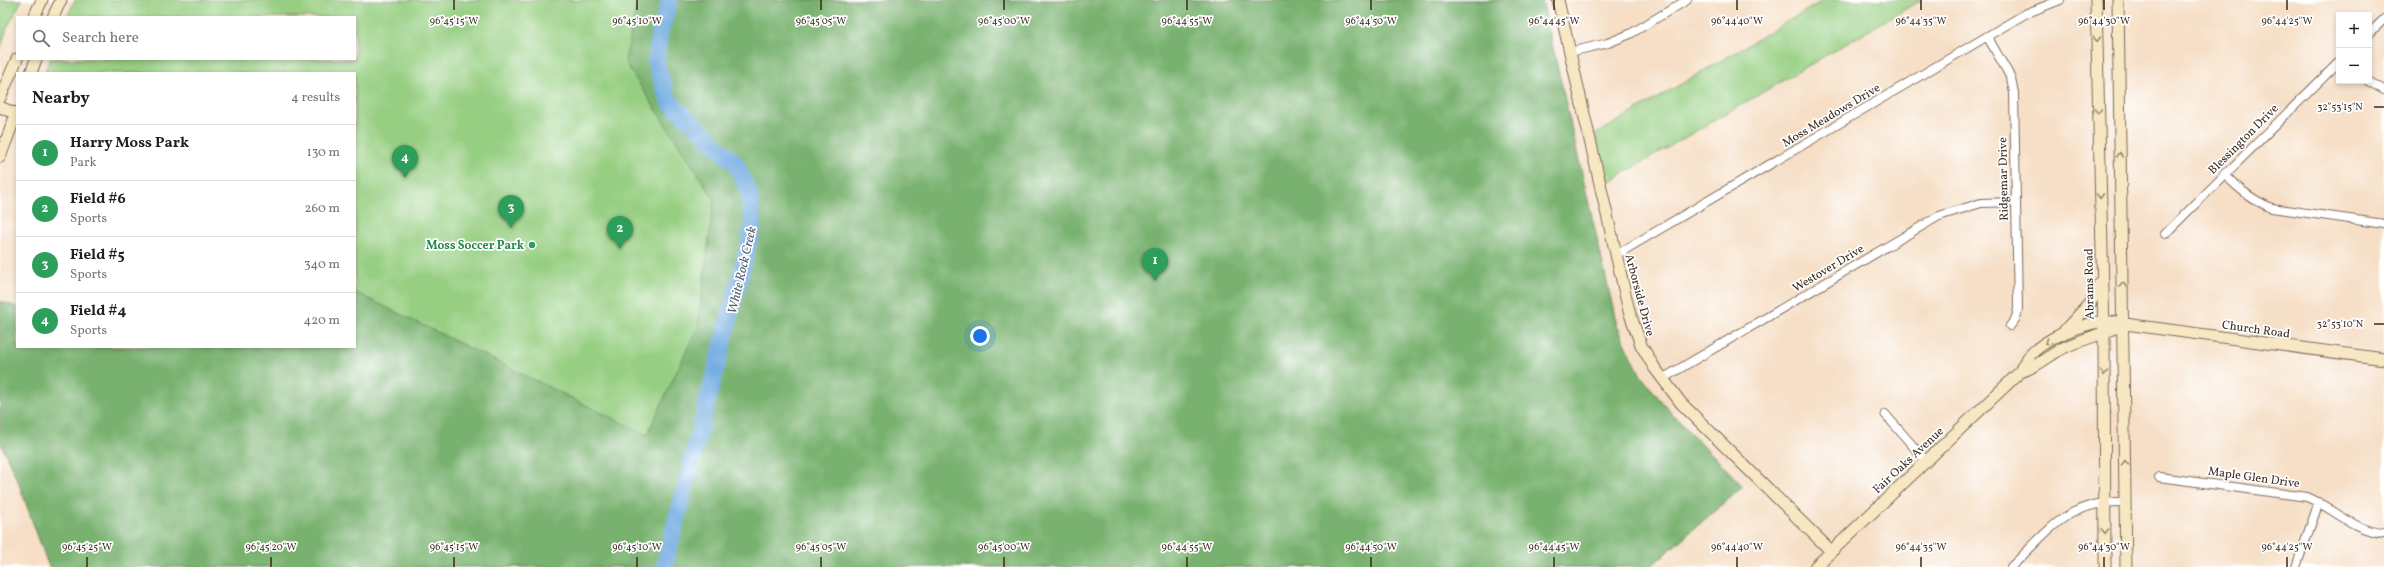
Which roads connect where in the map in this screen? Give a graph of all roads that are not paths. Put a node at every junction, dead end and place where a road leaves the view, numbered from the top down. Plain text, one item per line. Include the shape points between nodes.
1 (42, 0) edge
2 (61, 0) edge
3 (1558, 0) edge
4 (1687, 0) edge
5 (2060, 0) edge
6 (2096, 0) edge
7 (2118, 0) edge
8 (35, 16) edge
9 (53, 16) edge
10 (2384, 19) edge
11 (2372, 31) edge
12 (1987, 36) junction
13 (1570, 52) junction
14 (17, 60) edge
15 (36, 60) edge
16 (2336, 65) edge
17 (31, 72) edge
18 (2372, 83) edge
19 (2384, 90) edge
20 (0, 98) edge
21 (0, 107) edge
22 (16, 113) edge
23 (16, 116) edge
24 (0, 157) edge
25 (2224, 174) junction
26 (2015, 202) junction
27 (2384, 224) edge
28 (2165, 234) dead end
29 (1616, 255) junction
30 (2102, 275) junction
31 (2103, 322) junction
32 (2124, 324) junction
33 (2010, 326) dead end
34 (2061, 334) junction
35 (2104, 334) junction
36 (2384, 359) edge
37 (2020, 372) junction
38 (1662, 379) junction
39 (1885, 414) dead end
40 (1926, 461) junction
41 (2159, 477) dead end
42 (2105, 501) junction
43 (2126, 502) junction
44 (2319, 502) junction
45 (2384, 533) edge
46 (1831, 551) junction
47 (1815, 567) edge
48 (2011, 567) edge
49 (2105, 567) edge
50 (2126, 567) edge
51 (2296, 567) edge

1 - 8 street
2 - 9 street
3 - 13 street, Arborside Drive
4 - 13 street via 1630,34 1608,43
5 - 12 street, Moss Meadows Drive via 2037,8
6 -> 30 street, Abrams Road
32 -> 7 street
10 - 11 street
12 - 26 street, Ridgemar Drive via 2011,78 2014,93
12 - 29 street, Moss Meadows Drive
13 - 29 street, Arborside Drive
14 - 20 street
15 - 17 street
16 - 25 street, Blessington Drive
18 - 19 street
21 - 22 street
23 - 24 street
25 - 27 street via 2243,193 2272,208
25 - 28 street, Blessington Drive
26 - 33 street, Ridgemar Drive via 2018,308 2016,318
26 - 38 street, Westover Drive via 1981,203 1939,216
29 - 38 street, Arborside Drive via 1629,311 1641,345
30 - 31 street, Abrams Road
30 - 34 street via 2091,302
31 - 32 street, Fair Oaks Avenue
31 - 34 street, Fair Oaks Avenue via 2078,327
31 - 35 street, Abrams Road
32 - 35 street, Fair Oaks Avenue
32 - 36 street, Church Road
43 -> 32 street
34 -> 37 street, Fair Oaks Avenue via 2023,363
35 - 37 street, Fair Oaks Avenue via 2065,348 2031,370
35 -> 42 street, Abrams Road
37 - 40 street, Fair Oaks Avenue
38 - 46 street, Arborside Drive via 1680,403
39 - 40 street
40 - 46 street, Fair Oaks Avenue
41 - 44 street, Maple Glen Drive via 2298,495
42 - 43 street
42 - 48 street via 2076,509 2065,516
42 -> 49 street, Abrams Road
43 - 50 street
44 - 45 street, Maple Glen Drive via 2353,525 2368,531
44 - 51 street
46 - 47 street, Fair Oaks Avenue

